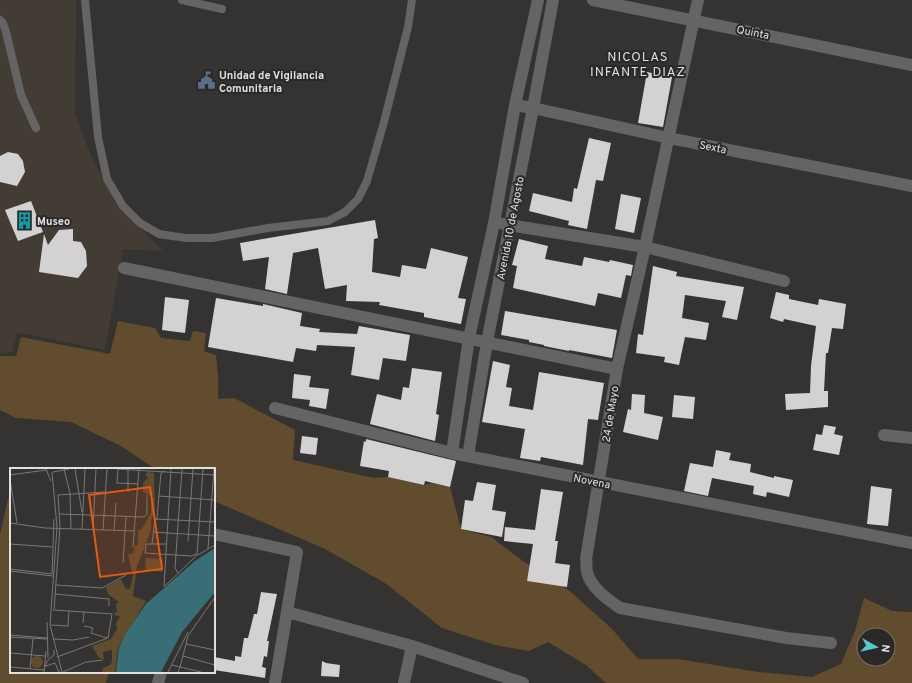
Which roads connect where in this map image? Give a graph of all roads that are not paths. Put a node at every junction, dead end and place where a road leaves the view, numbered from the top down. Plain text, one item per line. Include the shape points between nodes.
1 (85, 0) edge
2 (182, 0) edge
3 (412, 0) edge
4 (538, 0) edge
5 (553, 0) edge
6 (593, 0) edge
7 (698, 0) edge
8 (222, 9) dead end
9 (0, 20) edge
10 (694, 20) junction
11 (912, 64) edge
12 (515, 105) junction
13 (533, 108) junction
14 (36, 128) dead end
15 (669, 138) junction
16 (912, 186) edge
17 (494, 223) junction
18 (511, 225) junction
19 (645, 247) junction
20 (124, 268) dead end
21 (784, 281) dead end
22 (469, 338) junction
23 (487, 342) junction
24 (617, 369) junction
25 (275, 408) dead end
26 (884, 435) dead end
27 (912, 438) edge
28 (452, 453) junction
29 (468, 456) junction
30 (599, 482) junction
31 (215, 534) edge
32 (912, 543) edge
33 (287, 612) junction
34 (831, 642) dead end
35 (412, 646) junction
36 (160, 673) edge
37 (158, 683) edge
38 (275, 683) edge
39 (404, 683) edge
40 (523, 683) edge

1 - 3 lane via 98,137 107,178 123,206 140,223 159,234 212,238 328,221 346,212 358,199 367,181 384,122 408,27
2 - 8 lane
4 - 12 street, Avenida 10 de Agosto
5 - 13 street, Avenida 10 de Agosto
6 - 10 street, Quinta
7 - 10 street, 24 de Mayo
9 - 14 lane via 6,32 21,95
10 - 11 street, Quinta
10 - 15 street, 24 de Mayo
12 - 13 street, Sexta
12 - 17 street, Avenida 10 de Agosto
13 - 15 street, Sexta
13 - 18 street, Avenida 10 de Agosto
15 - 16 street, Sexta
15 - 19 street, 24 de Mayo
17 - 18 street
17 - 22 street, Avenida 10 de Agosto
18 - 19 street
18 - 23 street, Avenida 10 de Agosto
19 - 21 street
19 - 24 street, 24 de Mayo
20 - 22 street
22 - 23 street
22 - 28 street, Avenida 10 de Agosto
23 - 24 street
23 - 29 street, Avenida 10 de Agosto
24 - 30 street, 24 de Mayo
25 - 28 street, Novena
26 - 27 street
28 - 29 street, Novena
29 - 30 street, Novena
30 - 32 street, Novena
30 - 34 street, 24 de Mayo via 586,559 587,572 593,585 620,608 786,638
31 - 33 street via 297,552
33 - 35 street
33 - 38 street
35 - 39 street
35 - 40 street
36 - 37 street

